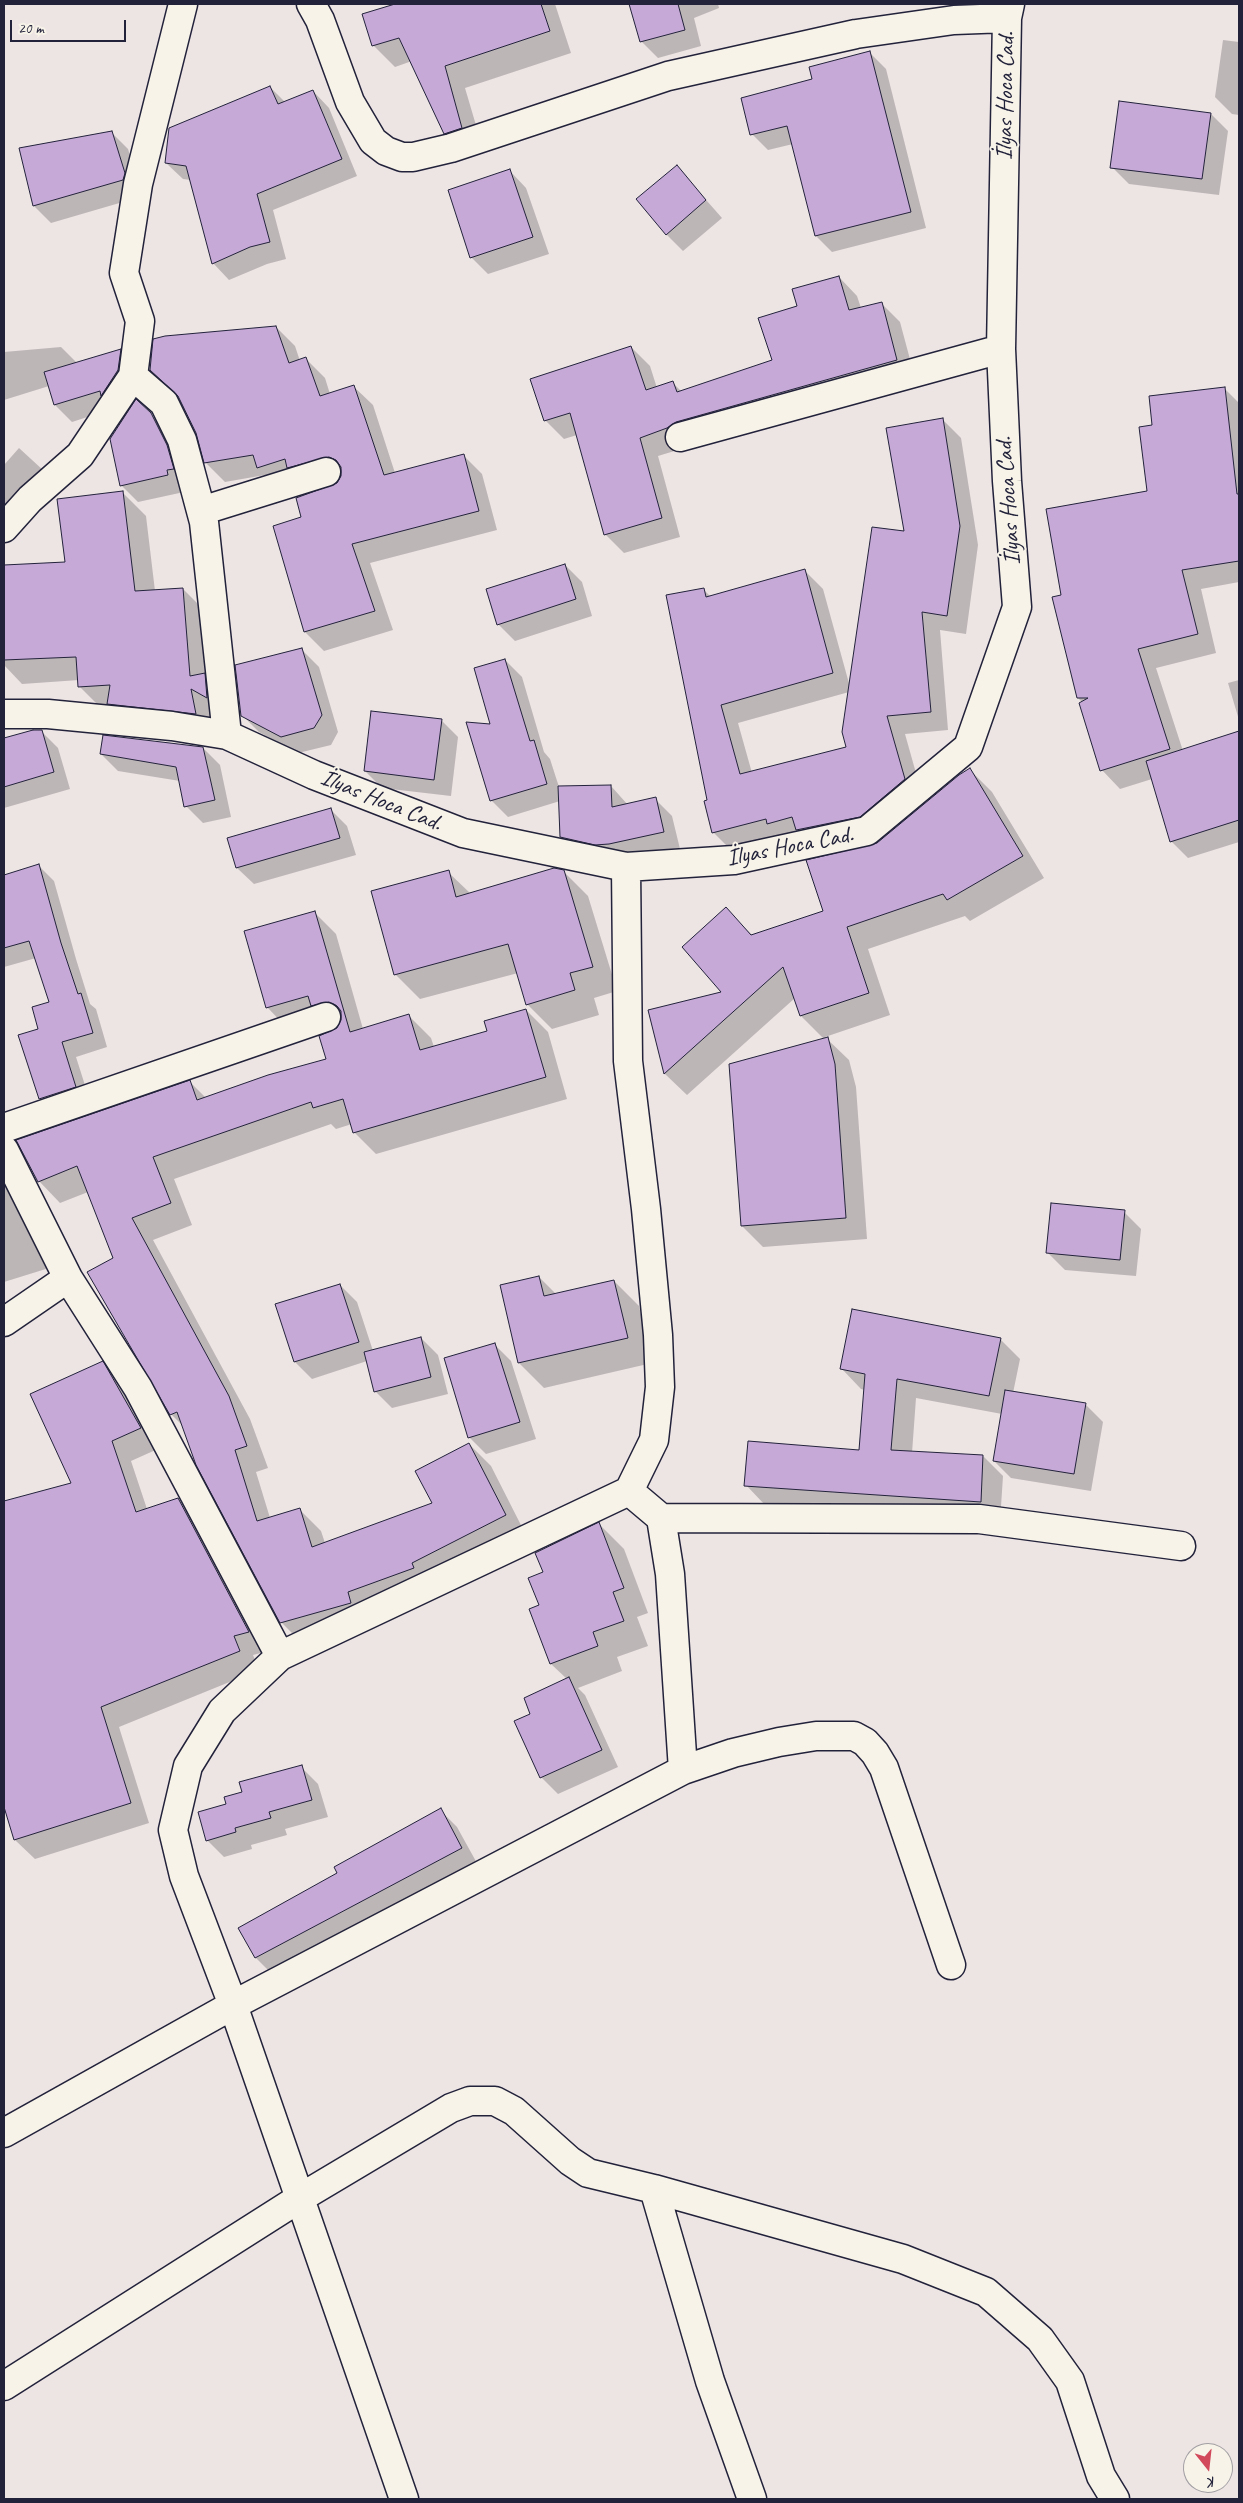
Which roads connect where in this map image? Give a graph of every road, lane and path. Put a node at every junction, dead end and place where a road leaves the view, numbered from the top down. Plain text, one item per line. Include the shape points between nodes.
1 (183, 4) edge
2 (311, 4) edge
3 (1008, 11) edge
4 (1001, 349) junction
5 (134, 376) junction
6 (680, 437) dead end
7 (326, 472) dead end
8 (201, 511) junction
9 (4, 528) edge
10 (4, 714) edge
11 (226, 735) junction
12 (626, 868) junction
13 (326, 1018) dead end
14 (4, 1128) edge
15 (4, 1150) edge
16 (68, 1278) junction
17 (4, 1322) edge
18 (629, 1491) junction
19 (661, 1518) junction
20 (1181, 1546) dead end
21 (280, 1656) junction
22 (683, 1770) junction
23 (951, 1965) dead end
24 (233, 2005) junction
25 (4, 2133) edge
26 (654, 2189) junction
27 (300, 2198) junction
28 (4, 2386) edge
29 (404, 2499) edge
30 (752, 2499) edge
31 (1115, 2499) edge

1 - 5 street via 138,184 124,273 140,321
2 - 3 street via 350,102 373,141 402,157 451,148 668,76 856,34
3 - 4 street, İlyas Hoca Cad.
4 - 6 street
4 - 12 street, İlyas Hoca Cad. via 1017,607 968,746 867,831 734,860
5 - 8 street via 164,403 182,440
5 - 9 street via 80,455 30,499
7 - 8 street
8 - 11 street
10 - 11 street, İlyas Hoca Cad. via 48,714 172,726
11 - 12 street, İlyas Hoca Cad. via 314,775 463,833
12 - 18 street via 628,1061 647,1218 660,1388 654,1440
13 - 14 street
15 - 16 street
16 - 17 street
16 - 21 street via 138,1388
18 - 19 street
18 - 21 street
19 - 20 street via 979,1519
19 - 22 street via 670,1574
21 - 24 street via 222,1711 188,1766 173,1830 184,1876
22 - 23 street via 734,1753 816,1736 854,1736 865,1742 884,1768
22 - 24 street
24 - 25 street
24 - 27 street
26 - 27 street via 588,2172 570,2161 514,2111 495,2101 470,2101 451,2108
26 - 30 street via 710,2381
26 - 31 street via 903,2259 986,2292 1040,2339 1070,2381 1101,2476
27 - 28 street
27 - 29 street

